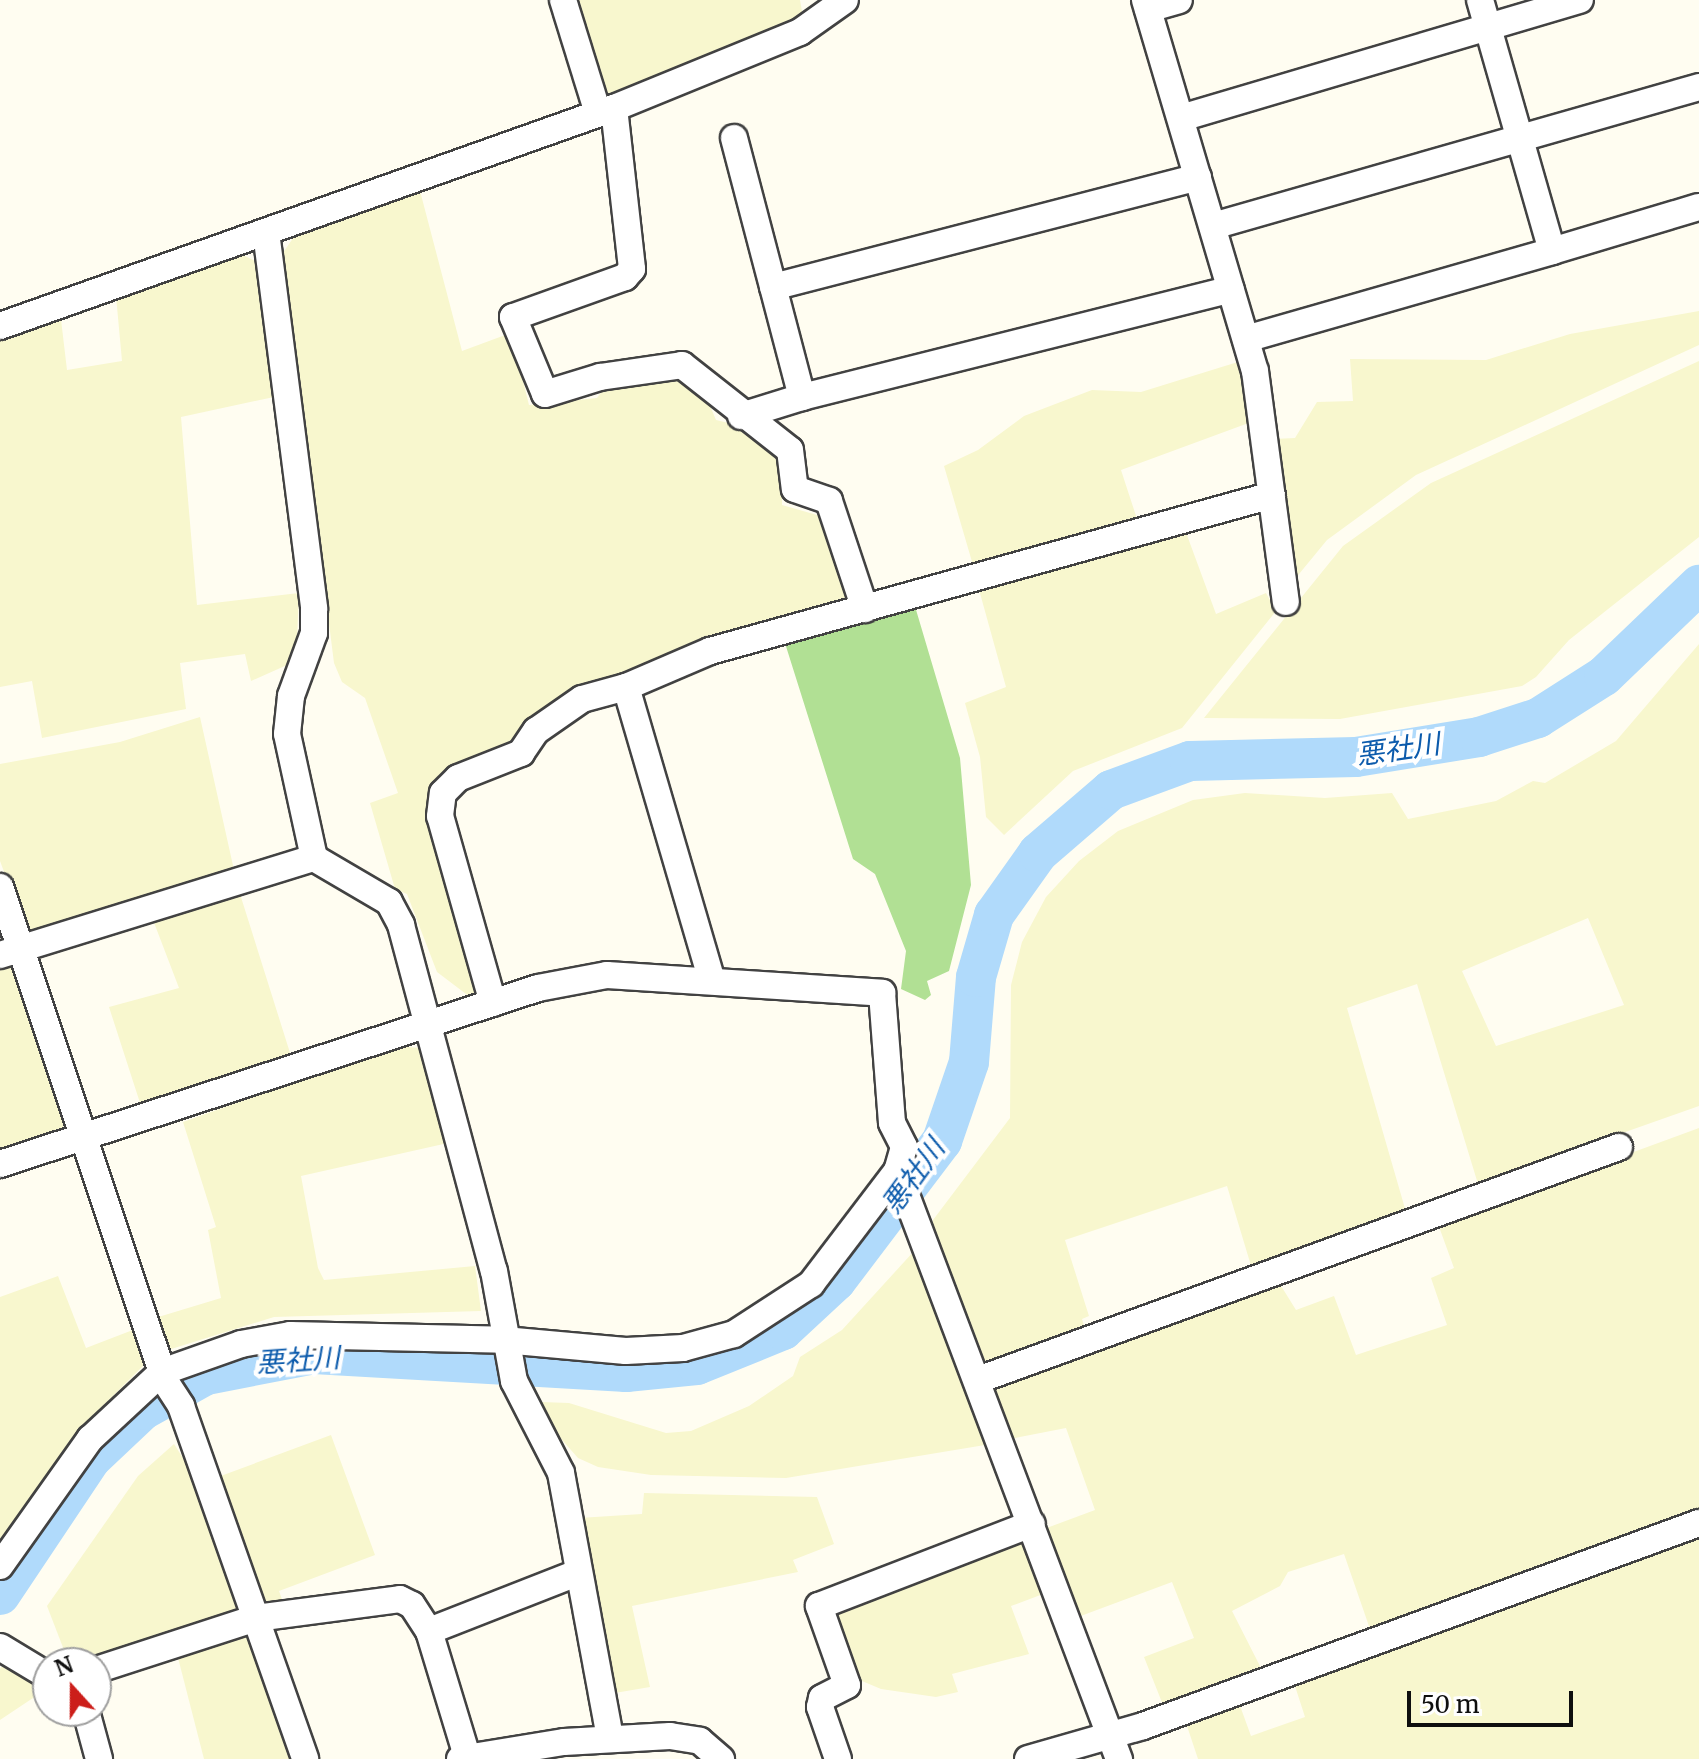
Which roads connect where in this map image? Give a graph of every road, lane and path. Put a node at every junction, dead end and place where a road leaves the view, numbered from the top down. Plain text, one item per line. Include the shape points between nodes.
1 (563, 0) edge
2 (845, 0) edge
3 (1179, 0) edge
4 (1480, 0) edge
5 (1580, 0) edge
6 (1147, 4) edge
7 (819, 7) edge
8 (1488, 28) junction
9 (1699, 87) edge
10 (606, 110) junction
11 (1181, 118) junction
12 (1519, 137) junction
13 (734, 138) dead end
14 (1198, 177) junction
15 (1699, 207) edge
16 (1213, 226) junction
17 (266, 232) junction
18 (1552, 251) junction
19 (773, 287) junction
20 (1231, 289) junction
21 (0, 326) edge
22 (1246, 339) junction
23 (802, 397) junction
24 (741, 416) junction
25 (1272, 495) junction
26 (1286, 602) dead end
27 (865, 609) junction
28 (626, 687) junction
29 (314, 858) junction
30 (0, 887) edge
31 (10, 952) edge
32 (712, 981) junction
33 (493, 1003) junction
34 (427, 1024) junction
35 (80, 1138) junction
36 (1619, 1147) dead end
37 (0, 1164) edge
38 (898, 1175) junction
39 (505, 1345) junction
40 (164, 1376) junction
41 (978, 1380) junction
42 (1699, 1523) edge
43 (1032, 1524) junction
44 (0, 1566) edge
45 (577, 1573) junction
46 (256, 1618) junction
47 (429, 1631) junction
48 (0, 1647) edge
49 (112, 1665) edge
50 (32, 1666) edge
51 (90, 1727) edge
52 (1110, 1733) junction
53 (610, 1737) junction
54 (465, 1758) edge
55 (99, 1759) edge
56 (305, 1759) edge
57 (721, 1759) edge
58 (838, 1759) edge
59 (1028, 1759) edge
60 (1119, 1759) edge

1 - 10 street
2 - 7 street
3 - 6 street
4 - 8 street
5 - 8 street
6 - 11 street
7 - 10 street via 800,32
8 - 11 street
8 - 12 street
9 - 12 street
10 - 17 street
10 - 24 street via 632,269 625,277 513,317 518,333 545,394 600,377 682,365
11 - 14 street
12 - 16 street
12 - 18 street
13 - 19 street
14 - 16 street
14 - 19 street
15 - 18 street
16 - 20 street
17 - 21 street
17 - 29 street via 314,609 314,633 291,696 287,734
18 - 22 street
19 - 23 street
20 - 22 street
20 - 23 street
22 - 25 street
23 - 24 street
24 - 27 street via 790,450 795,489 829,501
25 - 26 street
25 - 27 street
27 - 28 street via 710,651
28 - 32 street
28 - 33 street via 582,699 536,731 521,753 458,778 443,793 440,816
29 - 31 street
29 - 34 street via 389,902
30 - 31 street
31 - 35 street
32 - 33 street via 607,975
32 - 38 street via 882,993 892,1123 904,1147
33 - 34 street
34 - 35 street
34 - 39 street via 494,1271
35 - 37 street
35 - 40 street
36 - 41 street
38 - 39 street via 811,1284 734,1334 683,1348 626,1351
38 - 41 street
39 - 40 street via 290,1335 241,1344
39 - 45 street via 514,1381 561,1473
40 - 44 street via 90,1439
40 - 46 street via 181,1406
41 - 43 street
42 - 52 street via 1349,1653
43 - 52 street
43 - 58 street via 819,1606 847,1685 822,1698 820,1707
45 - 47 street
45 - 53 street
46 - 47 street via 400,1599 412,1605
46 - 49 street
46 - 56 street
47 - 54 street
48 - 50 street
51 - 55 street
52 - 59 street
52 - 60 street
53 - 54 street
53 - 57 street via 700,1741

